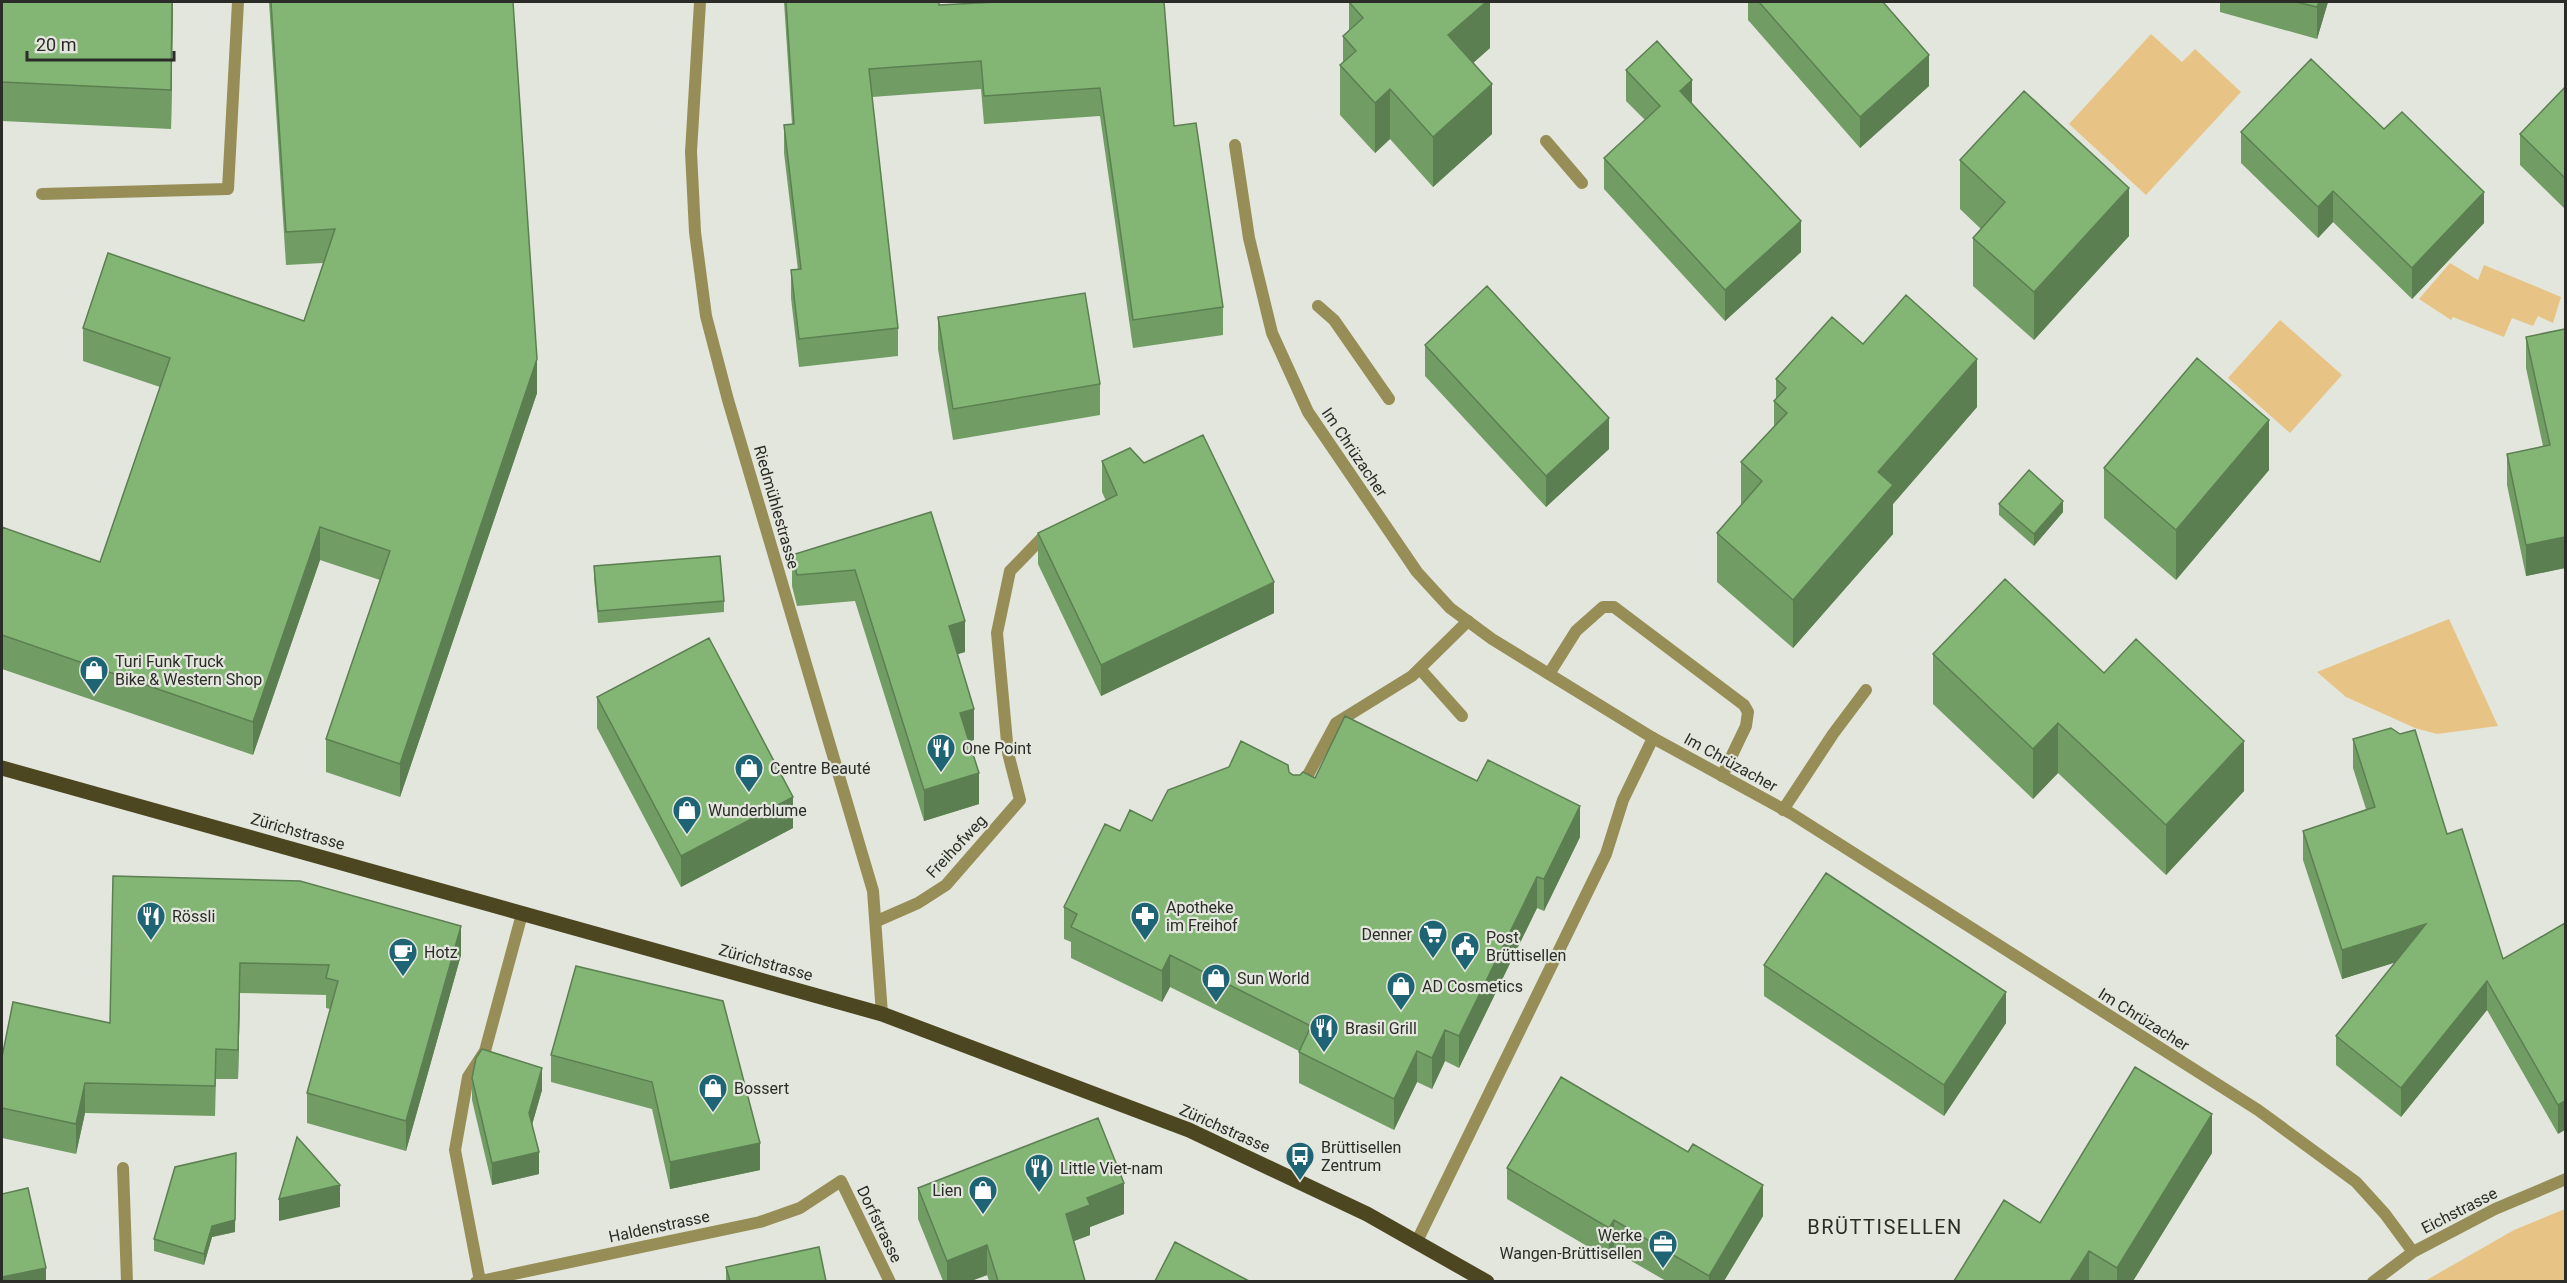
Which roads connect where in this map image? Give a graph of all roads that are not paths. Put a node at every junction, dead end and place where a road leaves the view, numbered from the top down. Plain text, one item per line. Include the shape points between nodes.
1 (238, 2) edge
2 (700, 2) edge
3 (1546, 141) dead end
4 (1235, 145) dead end
5 (1582, 183) dead end
6 (42, 194) dead end
7 (1318, 306) dead end
8 (1389, 399) dead end
9 (1043, 537) edge
10 (1468, 621) junction
11 (1420, 669) junction
12 (1549, 674) junction
13 (1866, 690) dead end
14 (1462, 716) dead end
15 (1653, 738) junction
16 (2, 768) edge
17 (1722, 776) junction
18 (1296, 799) edge
19 (1783, 810) junction
20 (522, 914) junction
21 (877, 921) junction
22 (882, 1014) junction
23 (123, 1168) dead end
24 (2565, 1179) edge
25 (841, 1181) joint
26 (1418, 1242) junction
27 (2413, 1252) junction
28 (127, 1281) edge
29 (478, 1281) edge
30 (890, 1281) edge
31 (1487, 1281) edge
32 (2373, 1281) edge

1 - 6 street via 228,189
2 - 21 street, Riedmühlestrasse via 691,152 695,232 706,316 873,891
3 - 5 street
4 - 10 street, Im Chrüzacher via 1249,238 1272,333 1308,412 1417,572 1450,608
7 - 8 street via 1334,320
9 - 21 street, Freihofweg via 1010,571 997,633 1008,753 1020,800 946,885 918,903
10 - 11 street
10 - 12 street, Im Chrüzacher
11 - 14 street
11 - 18 street via 1336,723
12 - 15 street, Im Chrüzacher
12 - 17 street via 1576,631 1604,607 1614,607 1744,705 1748,712 1746,726
13 - 19 street
15 - 17 street, Im Chrüzacher
15 - 26 street via 1623,800 1606,854
16 - 20 main road, Zürichstrasse
17 - 19 street, Im Chrüzacher
19 - 27 street, Im Chrüzacher via 2258,1110 2356,1182
20 - 22 main road, Zürichstrasse
20 - 29 street via 486,1051 468,1077 454,1150
21 - 22 street, Riedmühlestrasse
22 - 26 main road, Zürichstrasse via 1189,1130
23 - 28 street
24 - 27 street, Eichstrasse via 2494,1209
25 - 29 street, Haldenstrasse via 800,1209 760,1222
25 - 30 street, Dorfstrasse
26 - 31 main road, Zürichstrasse
27 - 32 street, Eichstrasse

